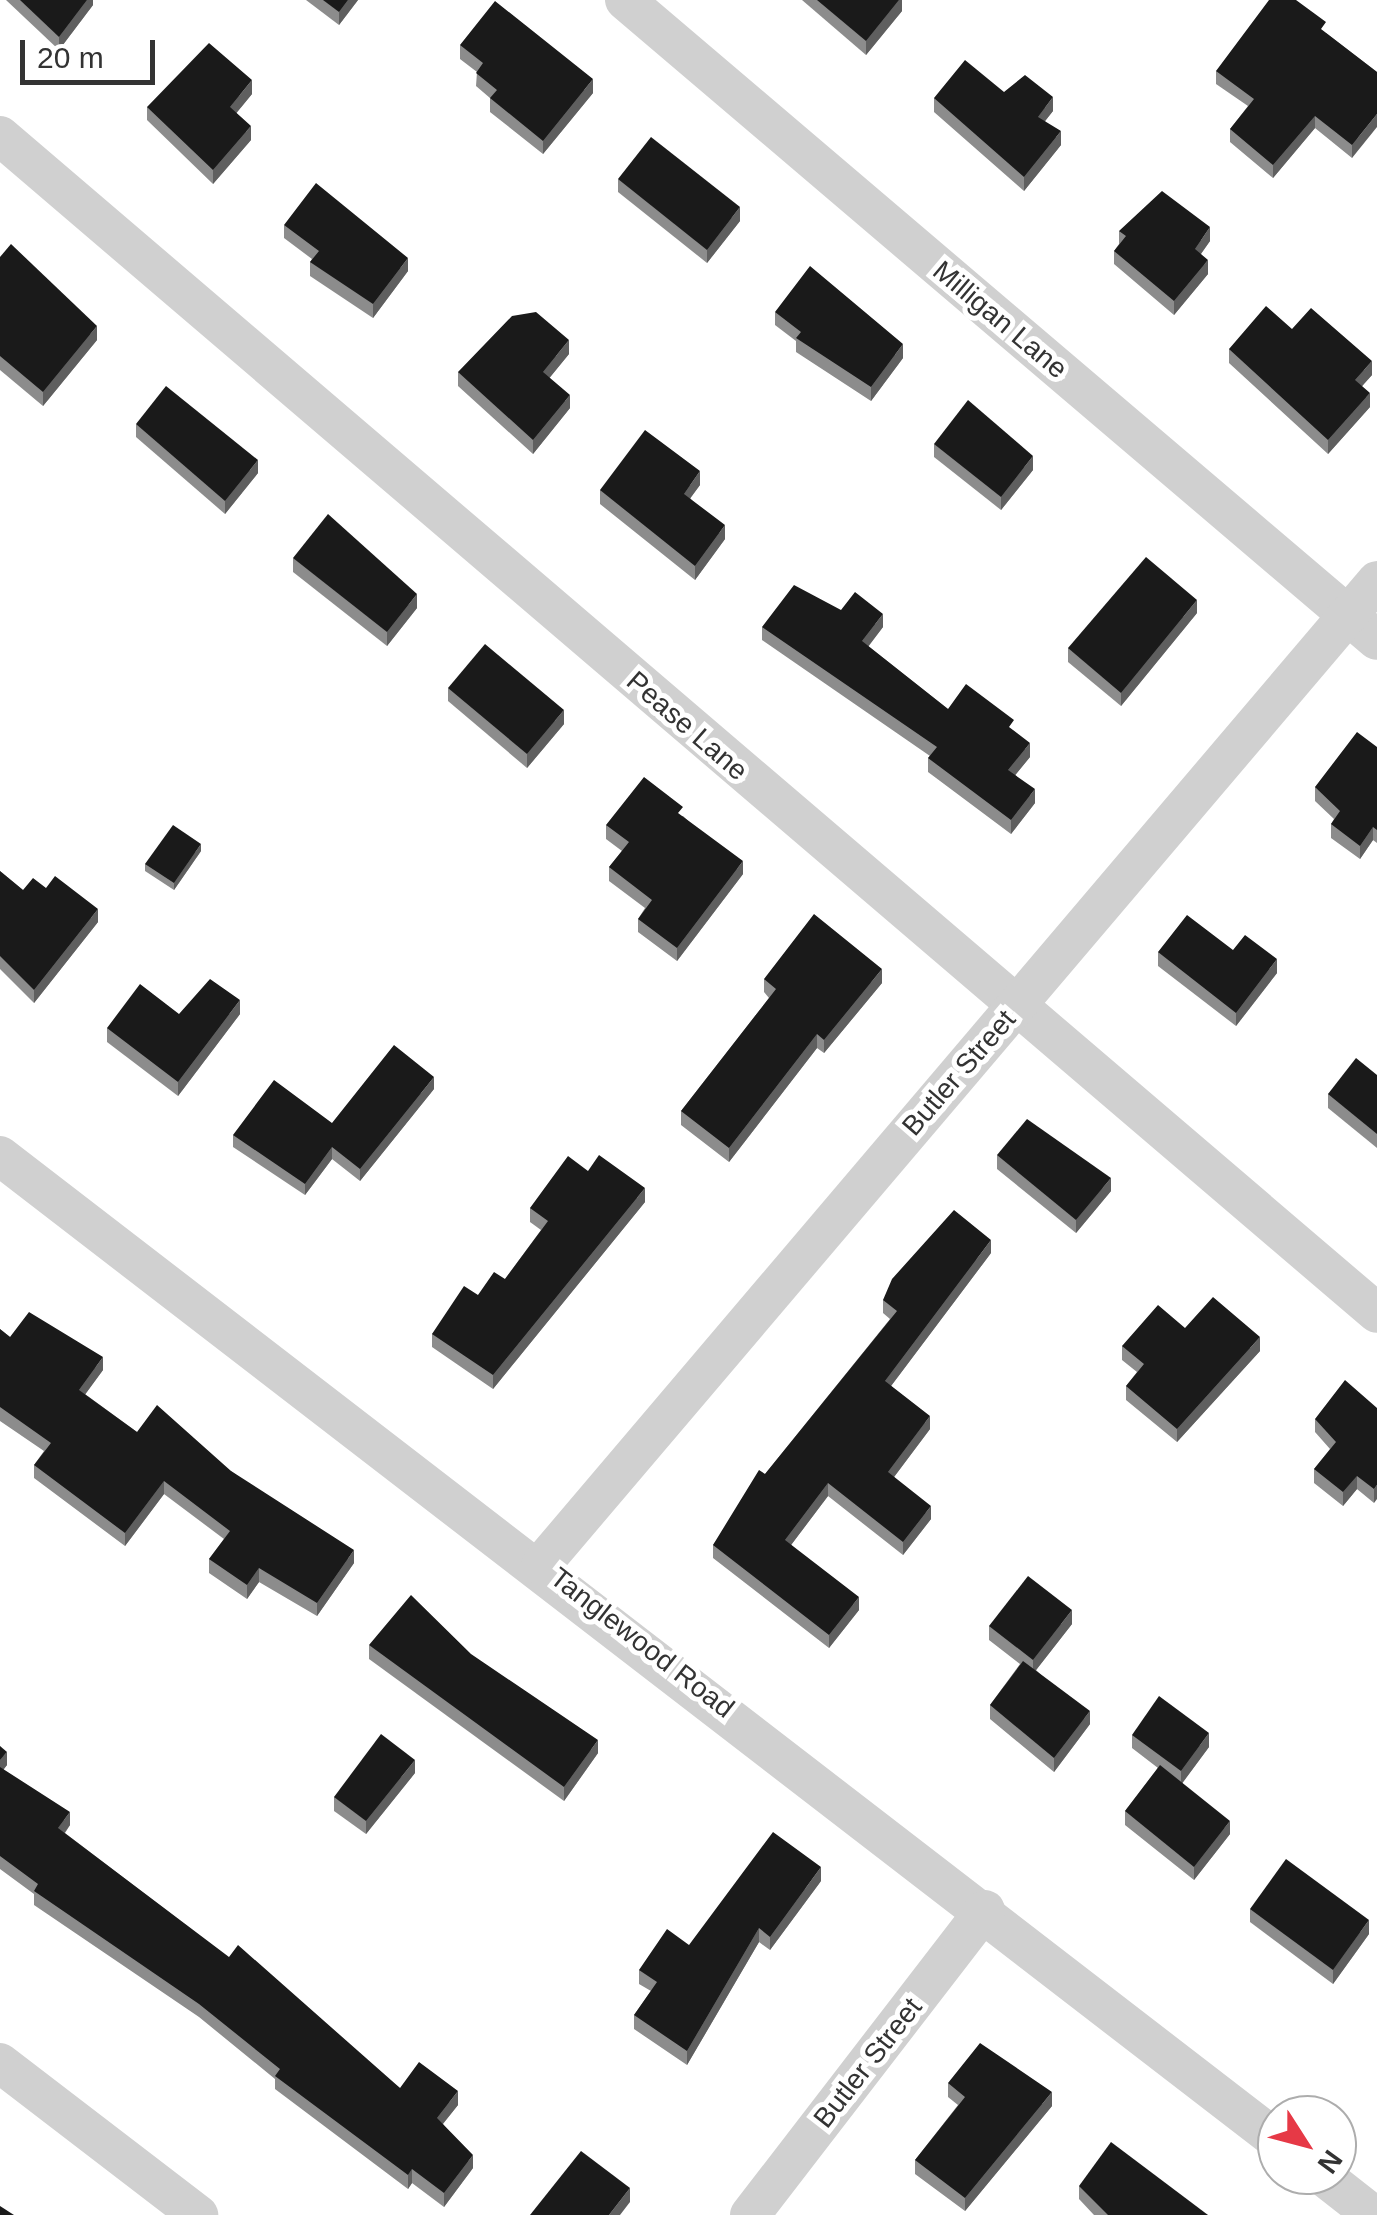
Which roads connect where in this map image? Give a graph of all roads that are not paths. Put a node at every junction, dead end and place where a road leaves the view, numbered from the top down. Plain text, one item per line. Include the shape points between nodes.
1 (624, 0) edge
2 (0, 136) edge
3 (1377, 581) edge
4 (1363, 627) edge
5 (1015, 1007) junction
6 (0, 1156) edge
7 (1377, 1312) edge
8 (541, 1565) junction
9 (985, 1910) junction
10 (0, 2063) edge
11 (1257, 2124) edge
12 (1348, 2195) edge
13 (198, 2215) edge
14 (750, 2215) edge
15 (1373, 2215) edge

1 - 4 street, Milligan Lane
2 - 5 street, Pease Lane
3 - 4 street, Butler Street
4 - 5 street, Butler Street
5 - 7 street, Pease Lane
5 - 8 street, Butler Street
6 - 8 street, Tanglewood Road
8 - 9 street, Tanglewood Road
9 - 11 street, Tanglewood Road
9 - 14 street, Butler Street
10 - 13 street
12 - 15 street

